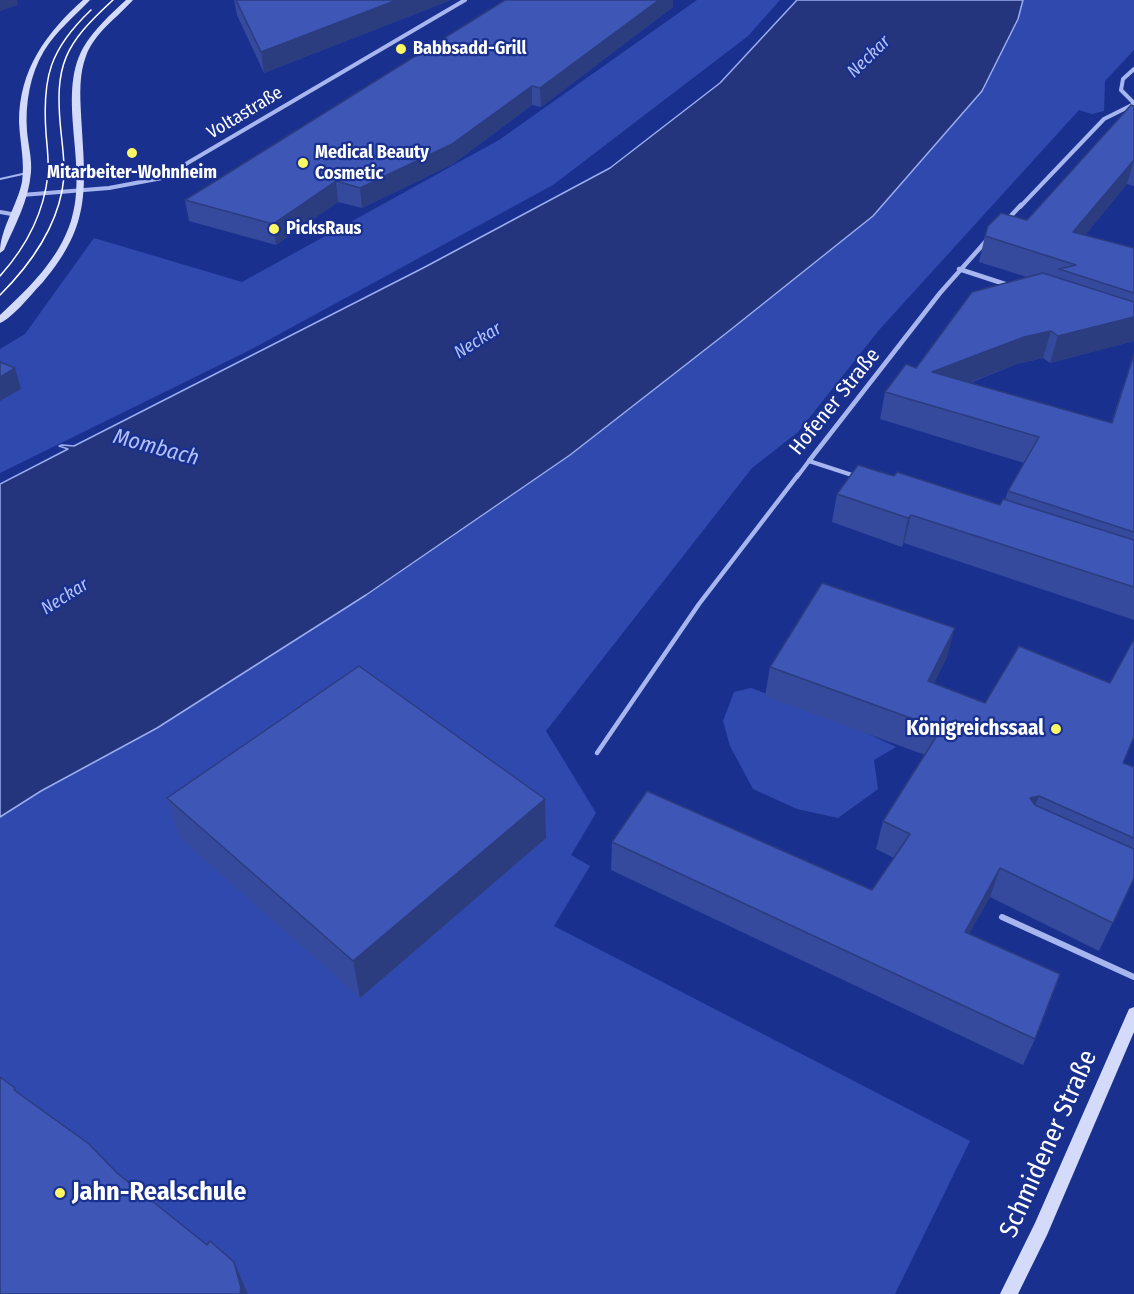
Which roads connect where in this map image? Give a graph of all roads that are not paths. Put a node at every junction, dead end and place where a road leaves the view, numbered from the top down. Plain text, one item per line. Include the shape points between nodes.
1 (87, 0) edge
2 (130, 0) edge
3 (465, 0) edge
4 (1134, 69) edge
5 (1134, 103) edge
6 (27, 173) junction
7 (0, 179) edge
8 (82, 191) junction
9 (22, 195) junction
10 (0, 212) edge
11 (16, 215) junction
12 (1000, 227) edge
13 (992, 235) edge
14 (0, 250) edge
15 (959, 269) junction
16 (1014, 287) edge
17 (0, 320) edge
18 (809, 461) junction
19 (865, 480) edge
20 (597, 753) dead end
21 (1002, 917) dead end
22 (1134, 977) edge
23 (1134, 1014) edge
24 (1009, 1294) edge

1 - 6 main road via 61,22 29,68 23,116
2 - 8 main road via 100,29 80,63 77,112
3 - 8 street, Voltastraße via 162,178
4 - 5 street via 1123,79 1121,90
5 - 12 street via 1104,119
6 - 7 lane
6 - 9 main road
8 - 9 street, Voltastraße
8 - 17 main road via 76,219 62,250
9 - 11 main road
10 - 11 lane
11 - 14 main road
13 - 15 street, Hofener Straße
15 - 16 street
15 - 18 street, Hofener Straße via 858,404
18 - 19 lane
18 - 20 lane, Hofener Straße via 699,604
21 - 22 lane
23 - 24 main road, Schmidener Straße

